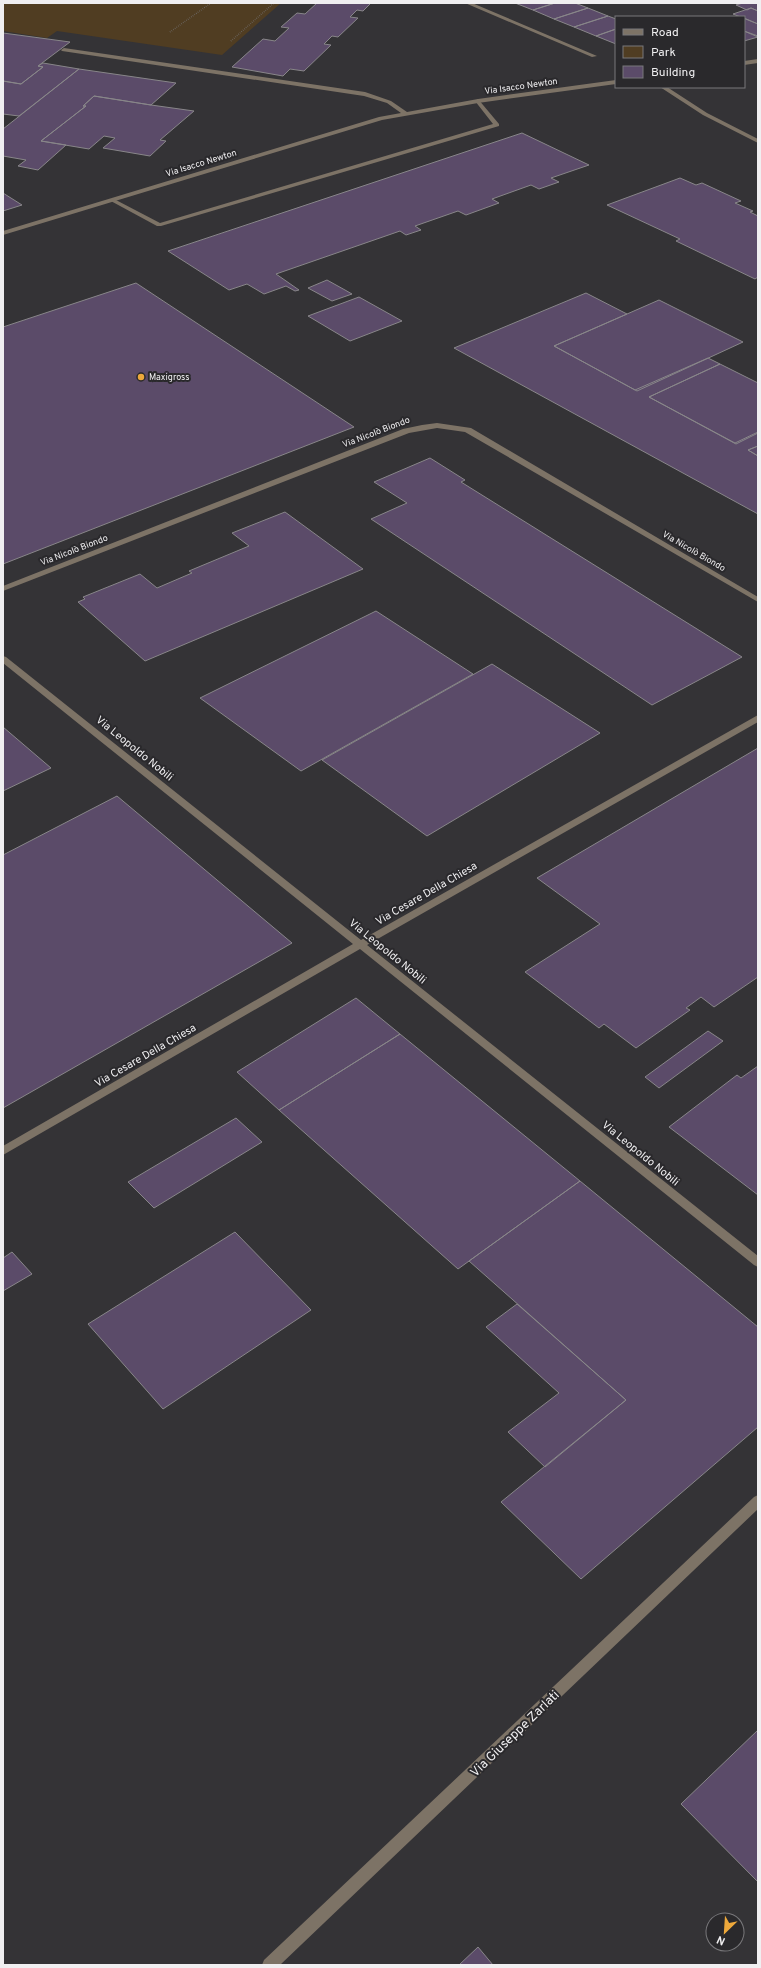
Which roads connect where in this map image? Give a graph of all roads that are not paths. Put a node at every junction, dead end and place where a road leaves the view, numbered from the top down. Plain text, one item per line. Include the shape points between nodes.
1 (468, 3) edge
2 (64, 50) dead end
3 (594, 56) dead end
4 (758, 61) edge
5 (745, 63) edge
6 (615, 82) edge
7 (665, 88) edge
8 (478, 101) junction
9 (405, 113) junction
10 (758, 141) edge
11 (112, 200) junction
12 (3, 233) edge
13 (3, 589) edge
14 (758, 600) edge
15 (3, 658) edge
16 (758, 718) edge
17 (361, 944) junction
18 (3, 1151) edge
19 (758, 1262) edge
20 (758, 1501) edge
21 (269, 1965) edge

1 - 3 street
2 - 9 street via 365,94 390,102
4 - 5 street
6 - 8 street, Via Isacco Newton
7 - 10 street via 705,114
8 - 9 street, Via Isacco Newton
8 - 11 street via 497,125 159,225
9 - 11 street, Via Isacco Newton via 296,143
11 - 12 street, Via Isacco Newton
13 - 14 street, Via Nicolò Biondo via 406,431 436,424 468,430
15 - 17 street, Via Leopoldo Nobili
16 - 17 street, Via Cesare Della Chiesa
17 - 18 street, Via Cesare Della Chiesa
17 - 19 street, Via Leopoldo Nobili
20 - 21 street, Via Giuseppe Zarlati

